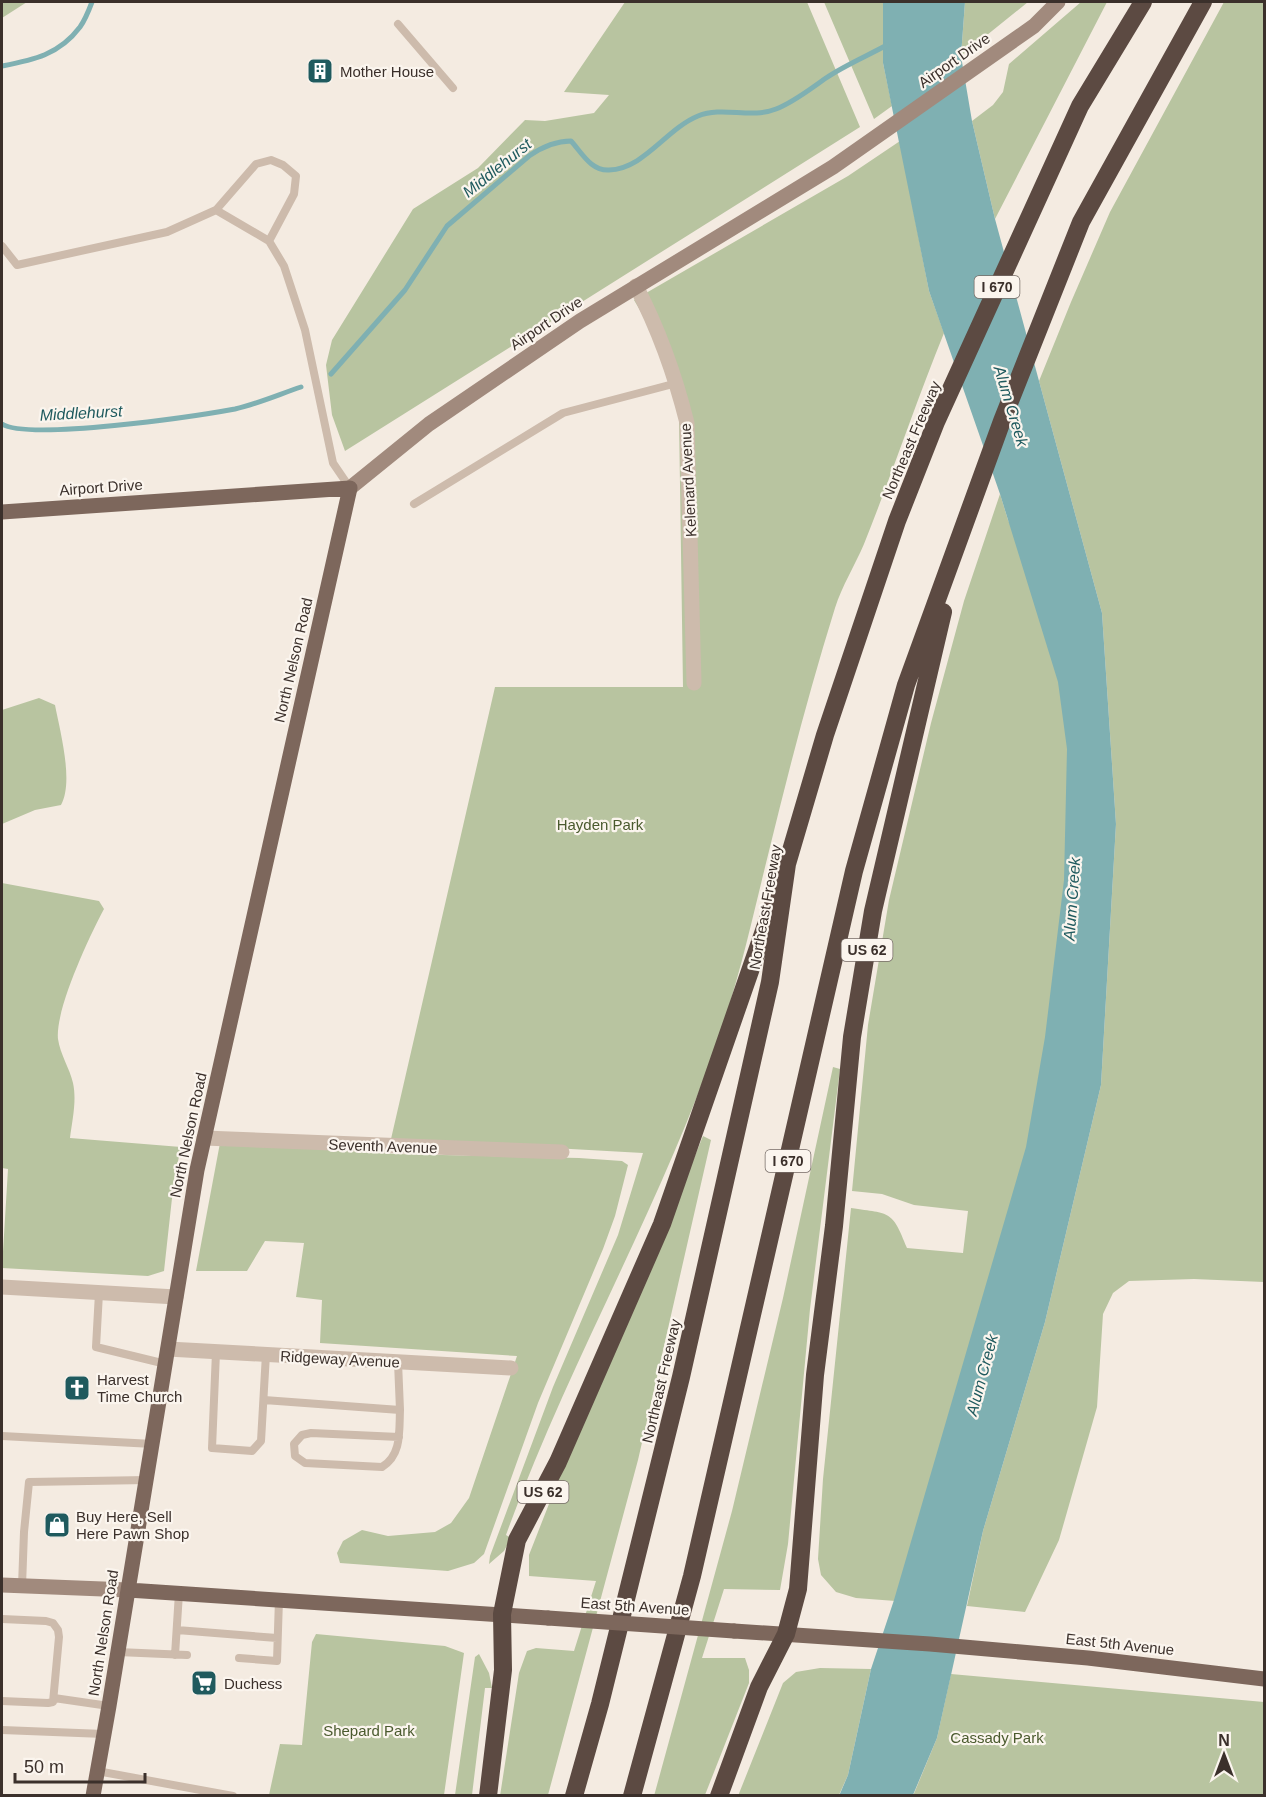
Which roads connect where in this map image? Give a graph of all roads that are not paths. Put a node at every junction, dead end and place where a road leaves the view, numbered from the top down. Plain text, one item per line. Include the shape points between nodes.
1 (1058, 2) edge
2 (1143, 2) edge
3 (1203, 2) edge
4 (398, 24) dead end
5 (453, 88) dead end
6 (216, 210) junction
7 (269, 241) junction
8 (2, 246) edge
9 (636, 286) junction
10 (677, 383) junction
11 (350, 488) junction
12 (414, 504) dead end
13 (2, 512) edge
14 (962, 532) junction
15 (694, 683) dead end
16 (788, 864) junction
17 (204, 1138) junction
18 (562, 1152) dead end
19 (2, 1287) edge
20 (99, 1293) junction
21 (176, 1297) junction
22 (216, 1352) junction
23 (266, 1354) junction
24 (167, 1356) junction
25 (398, 1362) junction
26 (511, 1368) dead end
27 (264, 1400) junction
28 (400, 1410) junction
29 (2, 1436) edge
30 (399, 1437) junction
31 (153, 1444) junction
32 (147, 1480) junction
33 (2, 1585) edge
34 (22, 1586) junction
35 (128, 1590) junction
36 (179, 1593) junction
37 (279, 1599) junction
38 (502, 1614) junction
39 (2, 1619) edge
40 (177, 1630) junction
41 (786, 1634) junction
42 (278, 1638) junction
43 (118, 1652) junction
44 (176, 1655) junction
45 (187, 1655) dead end
46 (239, 1658) dead end
47 (1264, 1679) edge
48 (54, 1698) junction
49 (2, 1701) edge
50 (109, 1706) junction
51 (2, 1730) edge
52 (104, 1734) junction
53 (98, 1771) junction
54 (93, 1796) edge
55 (233, 1796) edge
56 (488, 1796) edge
57 (574, 1796) edge
58 (632, 1796) edge
59 (719, 1796) edge

1 - 9 main road, Airport Drive via 1034,26 832,167
2 - 16 highway, Northeast Freeway / I 670 via 1080,106 940,412 897,521 825,735
3 - 14 highway, I 670 via 1081,222
4 - 5 lane
6 - 7 lane
6 - 7 lane via 255,164 271,160 283,165 296,176 294,194
6 - 8 lane via 167,232 16,265
7 - 11 lane via 284,266 305,330 333,463
9 - 10 street, Kelenard Avenue via 655,322
9 - 11 main road, Airport Drive via 429,424
10 - 12 lane via 563,412
10 - 15 street, Kelenard Avenue via 687,423
11 - 13 main road, Airport Drive
11 - 17 main road, North Nelson Road
14 - 41 highway, US 62 via 876,900 852,1037 798,1589
14 - 58 highway, I 670 via 906,685 854,871 692,1576
16 - 38 highway, US 62 via 662,1224 558,1462 517,1540
16 - 57 highway, Northeast Freeway / I 670 via 770,982 681,1377
17 - 18 street, Seventh Avenue
17 - 21 main road, North Nelson Road
19 - 20 street
20 - 21 street
20 - 24 lane via 96,1347
21 - 24 main road, North Nelson Road
22 - 23 street, Ridgeway Avenue
22 - 24 street, Ridgeway Avenue
22 - 27 lane via 212,1448 252,1451 261,1441
23 - 25 street, Ridgeway Avenue
23 - 27 lane
24 - 31 main road, North Nelson Road
25 - 26 street, Ridgeway Avenue
25 - 28 lane
27 - 28 lane
28 - 30 lane
29 - 31 lane
30 - 30 lane via 395,1455 382,1467 305,1463 295,1456 294,1444 311,1432
31 - 32 main road, North Nelson Road
32 - 34 lane via 29,1482
32 - 35 main road, North Nelson Road
33 - 34 main road, East 5th Avenue
34 - 35 main road, East 5th Avenue
35 - 36 main road, East 5th Avenue
35 - 43 main road, North Nelson Road
36 - 37 main road, East 5th Avenue
36 - 40 lane
37 - 38 main road, East 5th Avenue
37 - 42 lane
38 - 41 main road, East 5th Avenue, bridge
38 - 56 highway via 503,1670
39 - 48 lane via 46,1621 58,1630
40 - 42 lane
40 - 44 lane
41 - 47 main road, East 5th Avenue via 1037,1654
41 - 59 highway via 759,1687
42 - 46 lane via 277,1661
43 - 44 lane
43 - 50 main road, North Nelson Road
44 - 45 lane
48 - 49 lane via 48,1703
48 - 50 lane
50 - 52 main road, North Nelson Road
51 - 52 lane
52 - 53 main road, North Nelson Road
53 - 54 main road, North Nelson Road
53 - 55 lane

